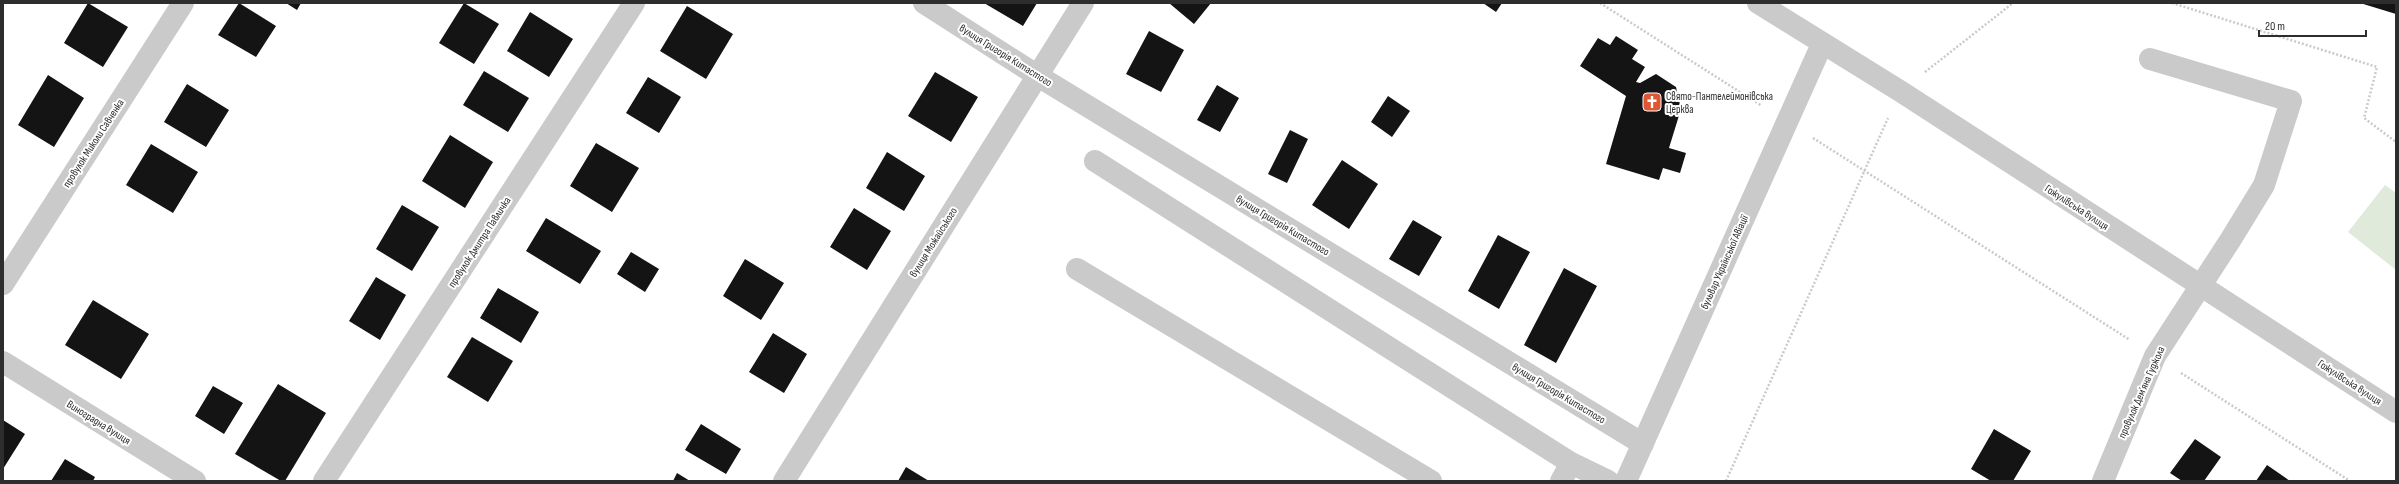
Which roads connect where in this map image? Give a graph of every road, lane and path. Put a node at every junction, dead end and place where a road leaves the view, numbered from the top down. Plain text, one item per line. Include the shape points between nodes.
1 (183, 3) edge
2 (634, 3) edge
3 (924, 3) edge
4 (1083, 3) edge
5 (1600, 3) edge
6 (2172, 3) edge
7 (1764, 4) edge
8 (1822, 44) junction
9 (2150, 59) dead end
10 (1038, 76) junction
11 (1786, 122) junction
12 (2396, 142) edge
13 (1095, 161) dead end
14 (1865, 171) junction
15 (1077, 269) dead end
16 (3, 284) edge
17 (2199, 286) junction
18 (2155, 356) junction
19 (3, 362) edge
20 (2396, 412) edge
21 (1643, 444) junction
22 (1566, 472) edge
23 (195, 481) edge
24 (324, 481) edge
25 (784, 481) edge
26 (1431, 481) edge
27 (1608, 481) edge
28 (1626, 481) edge
29 (1726, 481) edge
30 (2103, 481) edge
31 (2350, 481) edge

1 - 16 street, провулок Миколи Савченка
2 - 24 street, провулок Дмитра Павличка
3 - 10 street, вулиця Григорія Китастого
4 - 10 street, вулиця Можайського
5 - 11 path
6 - 12 path via 2377,66 2364,118
7 - 8 street, Гожулівська вулиця
8 - 11 street, бульвар Української Авіації
8 - 17 street, Гожулівська вулиця via 1900,91
9 - 17 street, провулок Демʼяна Гуджола via 2291,101 2264,185 2231,240
10 - 21 street, вулиця Григорія Китастого
10 - 25 street, вулиця Можайського
11 - 14 path
11 - 21 street, бульвар Української Авіації
13 - 22 street
14 - 18 path
14 - 29 path
15 - 26 street
17 - 18 street, провулок Демʼяна Гуджола
17 - 20 street, Гожулівська вулиця
18 - 30 street, провулок Демʼяна Гуджола
18 - 31 path
19 - 23 street, Виноградна вулиця
21 - 28 street, бульвар Української Авіації
22 - 27 street

